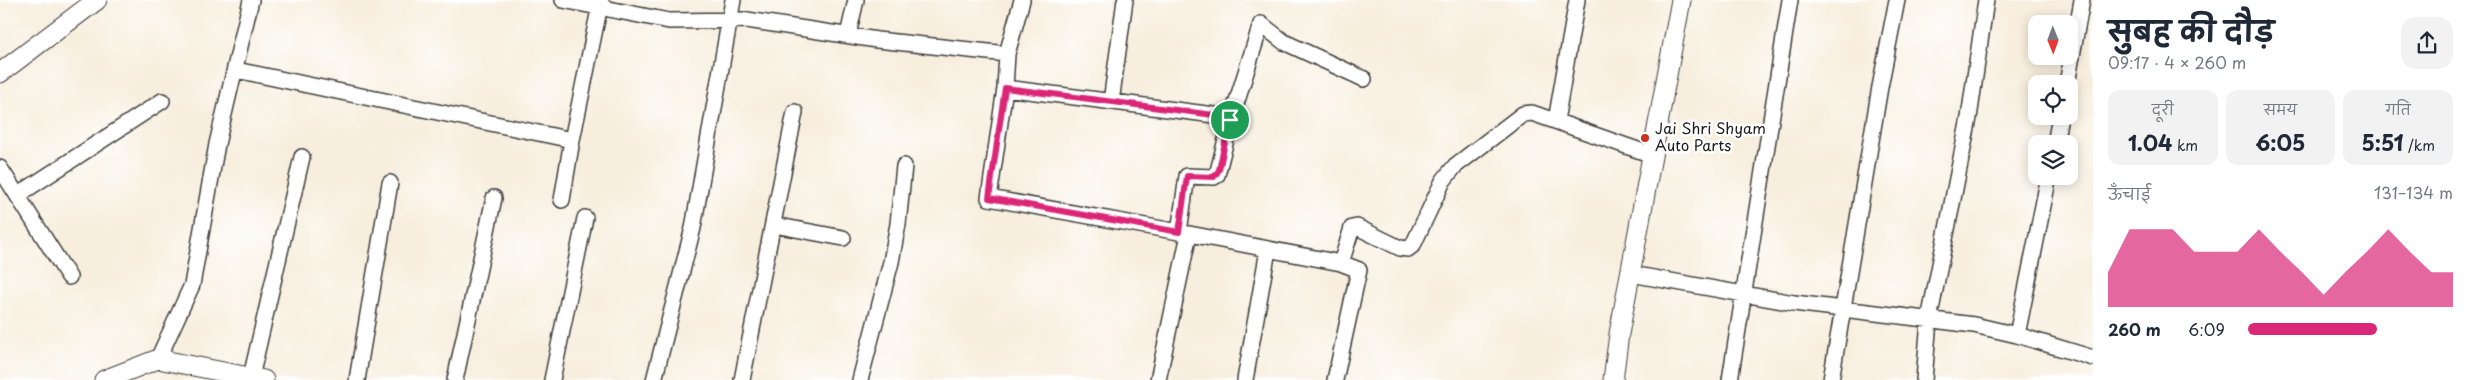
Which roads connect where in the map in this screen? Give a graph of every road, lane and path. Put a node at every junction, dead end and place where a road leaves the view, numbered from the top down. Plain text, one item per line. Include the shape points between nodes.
1 (97, 0) edge
2 (251, 0) edge
3 (563, 0) edge
4 (733, 0) edge
5 (856, 0) edge
6 (1022, 0) edge
7 (1125, 0) edge
8 (1681, 0) edge
9 (1790, 0) edge
10 (1897, 0) edge
11 (1986, 0) edge
12 (2082, 0) edge
13 (1572, 1) edge
14 (600, 4) edge
15 (730, 20) junction
16 (848, 35) junction
17 (1007, 54) junction
18 (236, 70) junction
19 (0, 73) edge
20 (2069, 75) edge
21 (1364, 79) dead end
22 (1005, 88) junction
23 (162, 101) dead end
24 (1111, 102) junction
25 (795, 112) dead end
26 (1230, 120) junction
27 (1556, 121) junction
28 (572, 140) junction
29 (1652, 155) junction
30 (302, 157) dead end
31 (904, 166) dead end
32 (0, 168) edge
33 (390, 183) dead end
34 (2047, 185) edge
35 (18, 195) junction
36 (494, 198) dead end
37 (562, 200) dead end
38 (585, 218) dead end
39 (774, 225) junction
40 (1184, 233) junction
41 (843, 238) dead end
42 (1268, 250) junction
43 (1340, 263) junction
44 (1631, 274) junction
45 (69, 277) dead end
46 (1742, 293) junction
47 (1843, 308) junction
48 (1929, 320) junction
49 (2017, 335) junction
50 (2093, 358) edge
51 (158, 359) junction
52 (258, 378) edge
53 (104, 380) edge
54 (357, 380) edge
55 (455, 380) edge
56 (552, 380) edge
57 (654, 380) edge
58 (742, 380) edge
59 (860, 380) edge
60 (1158, 380) edge
61 (1245, 380) edge
62 (1335, 380) edge
63 (1613, 380) edge
64 (1730, 380) edge
65 (1831, 380) edge
66 (1924, 380) edge

1 - 19 street
2 - 18 street
3 - 14 street
4 - 15 street
5 - 16 street
6 - 17 street
7 - 24 street
8 - 29 street
9 - 46 street
10 - 47 street
11 - 48 street via 1969,118
12 - 20 street
13 - 27 street
14 - 15 street via 669,21
14 - 28 street
15 - 16 street
15 - 57 street via 693,228
16 - 17 street
17 - 22 street
18 - 28 street
18 - 51 street via 217,144 192,285
21 - 26 street via 1284,42 1261,24
22 - 24 street
22 - 40 street via 989,198
23 - 35 street
24 - 26 street via 1214,115
25 - 39 street
26 - 40 street via 1217,175 1187,176
27 - 29 street
27 - 43 street via 1532,112 1523,114 1455,166 1443,181 1413,245 1408,249 1357,227 1349,232
28 - 37 street
29 - 44 street
30 - 52 street
31 - 59 street via 893,252
32 - 35 street
33 - 54 street
34 - 49 street
35 - 45 street
36 - 55 street
38 - 56 street
39 - 41 street
39 - 58 street
40 - 42 street
40 - 60 street
42 - 43 street
42 - 61 street
43 - 62 street via 1359,270
44 - 46 street
44 - 63 street
46 - 47 street
46 - 64 street
47 - 48 street
47 - 65 street
48 - 49 street via 1974,325
48 - 66 street
49 - 50 street
51 - 52 street
51 - 53 street

